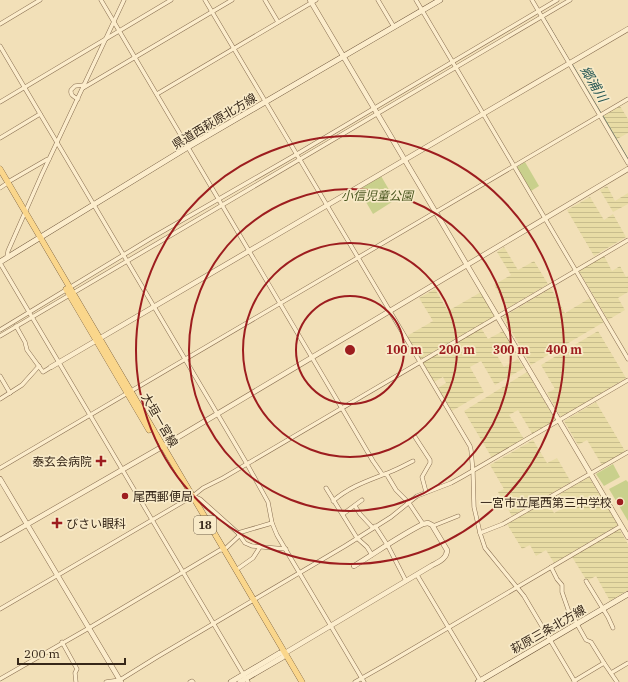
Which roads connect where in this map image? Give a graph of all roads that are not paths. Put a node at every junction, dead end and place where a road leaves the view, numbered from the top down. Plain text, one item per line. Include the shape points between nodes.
1 (40, 0) edge
2 (101, 0) edge
3 (124, 0) edge
4 (171, 0) edge
5 (205, 0) edge
6 (265, 0) edge
7 (378, 0) edge
8 (416, 0) edge
9 (440, 0) edge
10 (532, 0) edge
11 (557, 0) edge
12 (570, 0) edge
13 (230, 1) edge
14 (313, 1) edge
15 (212, 11) junction
16 (422, 11) junction
17 (538, 11) junction
18 (542, 17) junction
19 (114, 22) junction
20 (278, 22) junction
21 (0, 24) edge
22 (394, 27) junction
23 (628, 29) edge
24 (119, 31) junction
25 (106, 38) junction
26 (0, 46) edge
27 (234, 48) junction
28 (344, 56) junction
29 (135, 57) junction
30 (452, 62) junction
31 (569, 63) junction
32 (456, 67) junction
33 (84, 86) junction
34 (24, 87) junction
35 (157, 94) junction
36 (78, 99) junction
37 (628, 99) edge
38 (0, 102) edge
39 (266, 102) junction
40 (374, 108) junction
41 (40, 114) junction
42 (378, 114) junction
43 (484, 114) junction
44 (600, 116) junction
45 (0, 138) edge
46 (57, 143) junction
47 (188, 147) junction
48 (297, 154) junction
49 (49, 159) junction
50 (300, 159) junction
51 (405, 160) junction
52 (628, 163) edge
53 (514, 166) junction
54 (0, 169) edge
55 (628, 169) edge
56 (0, 174) edge
57 (7, 183) junction
58 (0, 188) edge
59 (219, 198) junction
60 (222, 204) junction
61 (93, 205) junction
62 (328, 206) junction
63 (437, 212) junction
64 (25, 215) junction
65 (545, 218) junction
66 (38, 238) junction
67 (628, 240) edge
68 (249, 251) junction
69 (124, 256) junction
70 (7, 257) junction
71 (358, 258) junction
72 (126, 260) junction
73 (0, 263) edge
74 (468, 265) junction
75 (576, 270) junction
76 (69, 291) junction
77 (280, 303) junction
78 (153, 307) junction
79 (390, 311) junction
80 (29, 312) junction
81 (498, 316) junction
82 (32, 317) junction
83 (16, 326) junction
84 (0, 330) edge
85 (0, 335) edge
86 (98, 339) junction
87 (312, 357) junction
88 (628, 359) edge
89 (185, 360) junction
90 (59, 362) junction
91 (420, 362) junction
92 (39, 366) junction
93 (51, 367) joint
94 (0, 376) edge
95 (628, 380) edge
96 (129, 392) junction
97 (10, 393) junction
98 (0, 399) edge
99 (342, 408) junction
100 (217, 414) junction
101 (90, 415) junction
102 (559, 421) junction
103 (415, 436) dead end
104 (161, 447) junction
105 (628, 452) edge
106 (413, 461) dead end
107 (246, 464) junction
108 (0, 468) edge
109 (123, 470) junction
110 (473, 472) junction
111 (384, 474) junction
112 (591, 474) junction
113 (0, 479) edge
114 (326, 488) dead end
115 (426, 492) junction
116 (191, 497) junction
117 (362, 500) dead end
118 (334, 501) junction
119 (409, 503) junction
120 (355, 506) junction
121 (343, 514) junction
122 (458, 516) dead end
123 (152, 521) junction
124 (272, 523) junction
125 (27, 524) junction
126 (423, 524) junction
127 (433, 526) junction
128 (621, 526) junction
129 (374, 527) junction
130 (480, 533) junction
131 (239, 534) junction
132 (628, 537) edge
133 (357, 538) junction
134 (0, 540) edge
135 (387, 544) junction
136 (260, 547) junction
137 (222, 550) junction
138 (286, 550) junction
139 (372, 555) junction
140 (354, 566) dead end
141 (551, 567) junction
142 (236, 570) junction
143 (182, 572) junction
144 (299, 573) junction
145 (417, 575) junction
146 (58, 576) junction
147 (586, 580) dead end
148 (406, 581) junction
149 (517, 587) junction
150 (628, 594) edge
151 (252, 601) junction
152 (0, 609) edge
153 (603, 609) junction
154 (213, 624) junction
155 (577, 624) junction
156 (330, 625) junction
157 (89, 628) junction
158 (449, 628) junction
159 (613, 628) dead end
160 (550, 640) junction
161 (62, 642) junction
162 (283, 654) junction
163 (604, 663) junction
164 (628, 663) edge
165 (612, 672) junction
166 (0, 678) edge
167 (246, 678) edge
168 (363, 680) edge
169 (120, 681) edge
170 (76, 682) edge
171 (106, 682) edge
172 (231, 682) edge
173 (240, 682) edge
174 (298, 682) edge
175 (302, 682) edge
176 (355, 682) edge
177 (480, 682) edge
178 (575, 682) edge
179 (617, 682) edge

1 - 21 street
2 - 19 street
3 - 19 street
4 - 24 street
5 - 15 street
6 - 20 street
7 - 22 street
8 - 16 street
9 - 16 main road, 県道西萩原北方線
10 - 17 street
11 - 17 street
12 - 18 street
13 - 15 street
14 - 20 street
14 - 28 street
15 - 27 street
15 - 29 street
16 - 22 main road, 県道西萩原北方線
16 - 30 street
17 - 18 street
17 - 30 street
18 - 31 street
18 - 32 street
19 - 24 street
19 - 25 street
20 - 27 street
22 - 28 main road, 県道西萩原北方線
23 - 31 street
24 - 25 street
24 - 29 street
25 - 33 street
25 - 34 street
26 - 34 street
27 - 35 street
27 - 39 street
28 - 39 main road, 県道西萩原北方線
28 - 40 street
29 - 33 street
29 - 35 street
30 - 32 street
30 - 40 street
31 - 43 street
31 - 44 street
32 - 42 street
32 - 43 street
33 - 36 street
33 - 36 street via 75,86 71,90
34 - 38 street
34 - 41 street
35 - 47 street
36 - 46 street
37 - 44 street
39 - 47 main road, 県道西萩原北方線
39 - 48 street
40 - 42 street
40 - 48 street
41 - 45 street
41 - 46 street
42 - 50 street
42 - 51 street
43 - 51 street
43 - 53 street
44 - 52 street
44 - 53 street
46 - 49 street
46 - 61 street
47 - 59 street
47 - 61 main road, 県道西萩原北方線
48 - 50 street
48 - 59 street
49 - 57 street
49 - 64 street
50 - 60 street
50 - 62 street
51 - 62 street
51 - 63 street
53 - 63 street
53 - 65 street
54 - 57 main road, 大垣一宮線 / 18
55 - 65 street
56 - 57 main road, 大垣一宮線 / 18
57 - 58 street
57 - 64 main road, 大垣一宮線 / 18
59 - 60 street
59 - 69 street
60 - 68 street
60 - 72 street
61 - 66 main road, 県道西萩原北方線
61 - 69 street
62 - 68 street
62 - 71 street
63 - 71 street
63 - 74 street
64 - 66 main road, 大垣一宮線 / 18
64 - 70 street
65 - 74 street
65 - 75 street
66 - 70 main road, 県道西萩原北方線
66 - 76 main road, 大垣一宮線 / 18
67 - 75 street
68 - 77 street
68 - 78 street
69 - 72 street
69 - 76 street
70 - 73 main road, 県道西萩原北方線
71 - 77 street
71 - 79 street
72 - 76 street
72 - 78 street
73 - 80 street
74 - 79 street
74 - 81 street
75 - 81 street
75 - 88 street
76 - 80 street
76 - 82 street
76 - 86 main road, 大垣一宮線 / 18
77 - 87 street
77 - 89 street
78 - 86 street
78 - 89 street
79 - 87 street
79 - 91 street
80 - 82 street
80 - 84 street
81 - 91 street
81 - 102 street
82 - 83 street
82 - 90 street
83 - 85 street
83 - 92 street via 27,350
86 - 90 street
86 - 96 main road, 大垣一宮線 / 18
87 - 99 street
87 - 100 street
89 - 96 street
89 - 100 street
90 - 93 street
90 - 101 street
91 - 99 street
91 - 110 street via 470,446
92 - 93 street via 43,372
92 - 97 street via 22,385
94 - 97 street
95 - 102 street
96 - 101 street
96 - 104 main road, 大垣一宮線 / 18
97 - 98 street
99 - 107 street
99 - 111 street via 373,461
100 - 104 street
100 - 107 street
101 - 108 street
101 - 109 street
102 - 110 street
102 - 112 street
103 - 115 street via 430,460 422,477
104 - 109 street
104 - 116 main road, 大垣一宮線 / 18
105 - 112 street
106 - 111 street
107 - 116 street via 202,488
107 - 124 street via 268,502
109 - 123 street
109 - 125 street
110 - 115 street
110 - 130 street via 474,507
111 - 118 street via 348,490
111 - 119 street
112 - 128 street
112 - 130 street via 503,524
113 - 125 street
114 - 118 street
115 - 119 street
116 - 123 street
116 - 131 street via 200,499
116 - 137 main road, 大垣一宮線 / 18
117 - 120 street
118 - 121 street
119 - 126 street
119 - 129 street
120 - 121 street
120 - 129 street
121 - 133 street
122 - 127 street
123 - 143 street
123 - 146 street
124 - 131 street
124 - 138 street
125 - 134 street
125 - 146 street
126 - 127 street
126 - 135 street
127 - 145 street via 447,554
128 - 132 street
128 - 141 street
129 - 133 street
129 - 135 street
130 - 149 street via 485,548
131 - 136 street via 245,543
131 - 137 street
133 - 139 street
133 - 144 street
135 - 139 street
135 - 148 street
136 - 138 street
136 - 142 street via 253,558
137 - 142 main road, 大垣一宮線 / 18
137 - 143 street
137 - 151 main road, 大垣一宮線 / 18
138 - 144 street
139 - 140 street
141 - 149 street
141 - 155 street via 562,585 566,605
142 - 151 main road, 大垣一宮線 / 18
143 - 154 street
143 - 157 street
144 - 151 street
144 - 156 street
145 - 148 street
145 - 158 street
146 - 152 street
146 - 157 street
147 - 153 street
148 - 156 street
149 - 158 street
149 - 160 street
150 - 153 main road, 萩原三条北方線
151 - 154 street
151 - 162 main road, 大垣一宮線 / 18
153 - 155 main road, 萩原三条北方線
153 - 159 street
154 - 167 street
154 - 169 street
155 - 160 main road, 萩原三条北方線
155 - 163 street
156 - 162 street
156 - 168 street
157 - 161 street
157 - 169 street
158 - 168 street
158 - 177 street
160 - 177 main road, 萩原三条北方線
160 - 178 street
161 - 166 street
161 - 170 street via 77,669
162 - 167 main road
162 - 174 main road, 大垣一宮線 / 18
162 - 175 main road, 大垣一宮線 / 18
163 - 165 street
163 - 178 street
164 - 165 street
165 - 179 street
167 - 172 main road
167 - 173 main road
168 - 176 street
169 - 171 street

